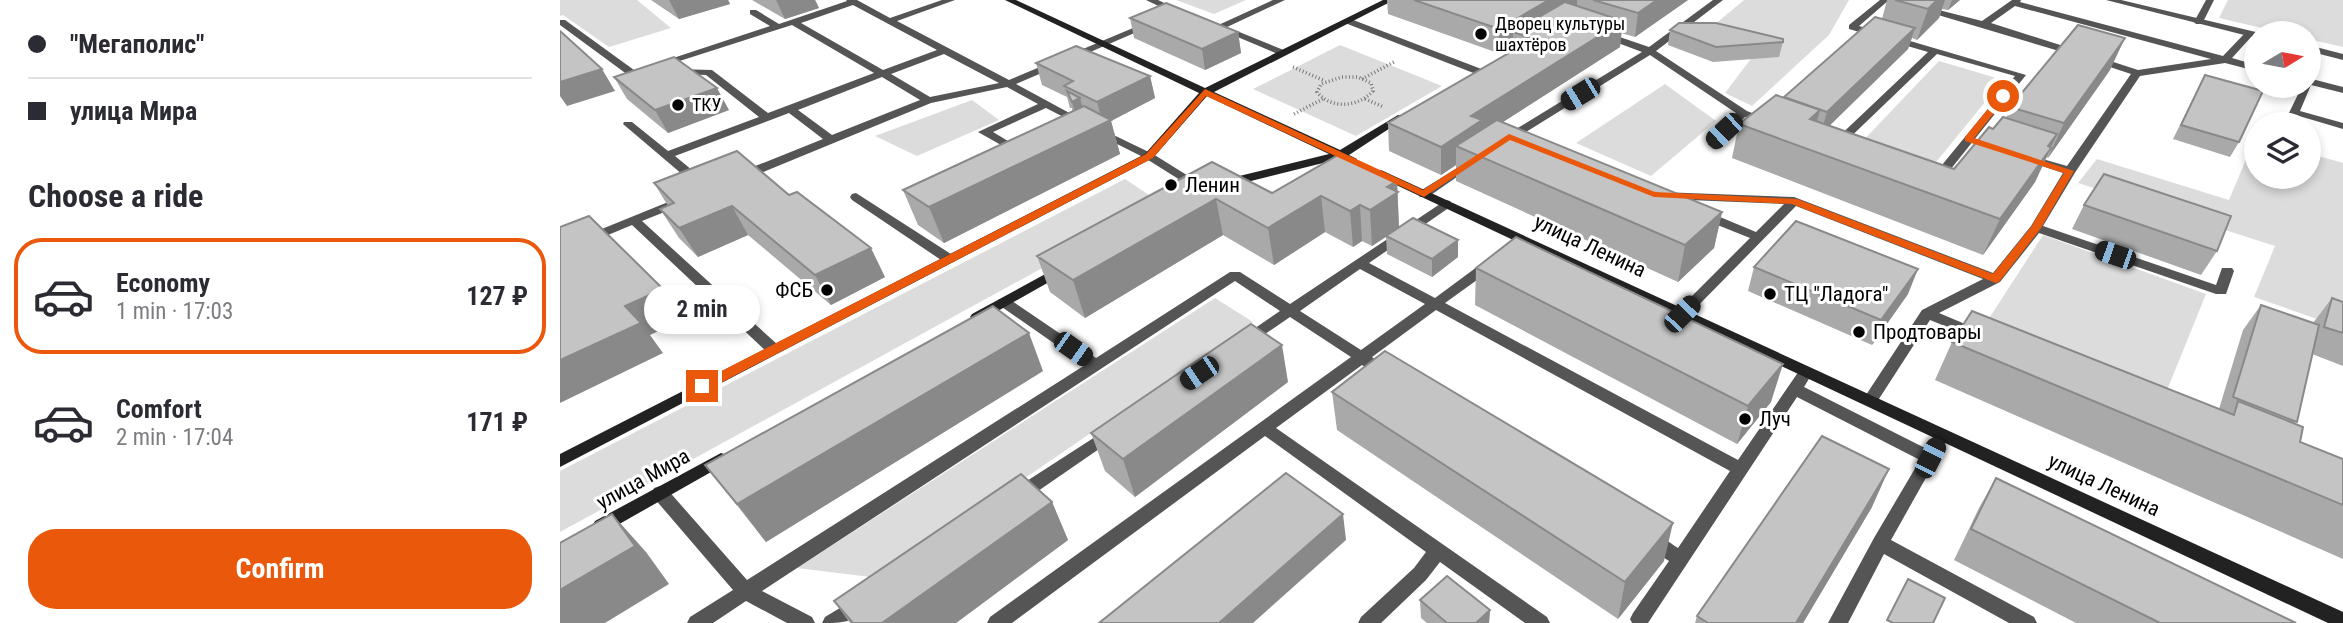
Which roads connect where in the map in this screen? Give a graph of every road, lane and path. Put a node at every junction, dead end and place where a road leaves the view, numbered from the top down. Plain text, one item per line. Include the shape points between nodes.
1 (951, 0) edge
2 (1150, 0) edge
3 (1281, 0) edge
4 (1390, 0) edge
5 (1719, 0) edge
6 (1885, 0) edge
7 (2110, 0) edge
8 (2210, 0) edge
9 (852, 1) edge
10 (1015, 1) edge
11 (2016, 1) edge
12 (1898, 3) edge
13 (1910, 6) edge
14 (753, 12) dead end
15 (1348, 20) junction
16 (890, 21) junction
17 (562, 22) dead end
18 (793, 22) junction
19 (2199, 22) junction
20 (1984, 24) junction
21 (775, 25) junction
22 (1589, 30) edge
23 (2244, 33) edge
24 (2244, 43) edge
25 (1104, 44) junction
26 (945, 50) junction
27 (1650, 51) junction
28 (1936, 51) junction
29 (2321, 51) edge
30 (1278, 56) junction
31 (2343, 57) edge
32 (2225, 60) junction
33 (1394, 62) dead end
34 (2244, 65) edge
35 (1484, 69) joint
36 (632, 73) junction
37 (2137, 73) junction
38 (880, 74) junction
39 (1362, 79) junction
40 (1325, 81) junction
41 (1463, 82) edge
42 (1007, 84) junction
43 (2321, 86) edge
44 (2343, 90) edge
45 (1205, 92) junction
46 (2301, 98) edge
47 (928, 100) junction
48 (1046, 104) junction
49 (790, 109) junction
50 (1414, 110) edge
51 (1743, 113) junction
52 (767, 118) junction
53 (628, 124) dead end
54 (2343, 126) edge
55 (1782, 127) edge
56 (831, 139) junction
57 (1969, 139) junction
58 (1822, 141) edge
59 (1522, 142) edge
60 (1712, 143) dead end
61 (1981, 143) edge
62 (1835, 146) junction
63 (1847, 151) edge
64 (668, 155) junction
65 (1340, 155) junction
66 (2019, 155) edge
67 (1149, 156) junction
68 (1477, 158) edge
69 (1016, 163) edge
70 (2070, 171) junction
71 (1921, 177) edge
72 (733, 180) edge
73 (1198, 192) joint
74 (1424, 194) junction
75 (856, 197) dead end
76 (1794, 201) junction
77 (1446, 204) junction
78 (634, 220) junction
79 (2036, 228) junction
80 (1758, 237) junction
81 (1512, 248) junction
82 (560, 251) edge
83 (949, 259) junction
84 (1074, 262) edge
85 (1360, 263) junction
86 (2227, 271) dead end
87 (1996, 279) junction
88 (1004, 302) junction
89 (1434, 305) junction
90 (1291, 310) junction
91 (1927, 313) junction
92 (1682, 314) junction
93 (968, 321) edge
94 (1990, 339) edge
95 (774, 349) junction
96 (1233, 349) edge
97 (1362, 358) junction
98 (1096, 365) junction
99 (1806, 372) junction
100 (1397, 380) edge
101 (1794, 389) junction
102 (1870, 401) junction
103 (1119, 427) edge
104 (1263, 428) junction
105 (1942, 435) junction
106 (731, 453) edge
107 (1930, 458) junction
108 (560, 461) edge
109 (1741, 469) junction
110 (660, 493) junction
111 (1004, 506) edge
112 (1633, 529) edge
113 (582, 536) edge
114 (1880, 543) junction
115 (1437, 552) junction
116 (1680, 559) junction
117 (746, 592) junction
118 (866, 600) edge
119 (1640, 619) dead end
120 (2343, 621) edge
121 (697, 623) edge
122 (806, 623) edge
123 (832, 623) edge
124 (997, 623) edge
125 (1368, 623) edge
126 (1540, 623) edge
127 (1838, 623) edge
128 (2027, 623) edge

1 - 16 street
2 - 25 street via 1183,14
3 - 30 street via 1214,25
4 - 15 main road
5 - 27 street
6 - 12 street
6 - 28 street via 1852,27
7 - 19 street
8 - 19 street
9 - 16 street
9 - 18 street
10 - 25 main road, улица Ленина
11 - 20 street
11 - 32 street
13 - 20 street
14 - 21 street
15 - 30 main road
15 - 35 street
16 - 26 street
17 - 36 street
18 - 21 street
18 - 38 street
19 - 23 street
20 - 37 street
21 - 36 street
22 - 27 street
24 - 32 street
25 - 42 street
25 - 45 main road, улица Ленина
26 - 38 street
26 - 42 street
27 - 51 street
27 - 59 street via 1504,140
28 - 57 street via 2021,75
28 - 62 street
29 - 31 street
30 - 40 path
30 - 45 main road
32 - 34 street
32 - 37 street
33 - 39 path
35 - 41 main road
36 - 52 street via 708,72
37 - 70 street
38 - 47 street
38 - 49 street
39 - 40 path
39 - 40 path via 1371,83 1373,91 1365,99 1346,104 1319,96 1318,89
42 - 47 street
42 - 48 street
43 - 44 street
45 - 65 main road, улица Ленина
45 - 67 main road
46 - 54 street via 2294,113
47 - 56 street
48 - 67 street
48 - 69 street via 984,132 1028,157
49 - 52 street
49 - 56 street
50 - 65 main road
51 - 55 street
51 - 60 street
52 - 64 street
53 - 64 street
56 - 72 street
57 - 61 street
57 - 71 street via 1934,182
58 - 62 street
62 - 63 street
64 - 78 street via 708,190
65 - 73 main road
65 - 74 main road, улица Ленина
66 - 70 street
67 - 73 street
67 - 83 main road
68 - 74 street
70 - 79 street
74 - 77 main road, улица Ленина
75 - 83 street
76 - 80 street
76 - 80 street via 1654,194
76 - 87 street
77 - 81 main road, улица Ленина
77 - 85 street
78 - 82 street
78 - 95 street
79 - 86 street via 2221,291
79 - 87 street
80 - 92 street
81 - 89 street
81 - 92 main road, улица Ленина
83 - 95 main road
84 - 88 main road
85 - 89 street
85 - 90 street
87 - 91 street
88 - 93 main road
88 - 98 street
89 - 97 street
89 - 109 street
90 - 96 street
90 - 97 street
90 - 98 street via 1235,275
91 - 94 street
91 - 102 street
92 - 99 main road, улица Ленина
95 - 108 main road
97 - 100 street
97 - 104 street
98 - 117 street
99 - 101 street
99 - 102 main road, улица Ленина
101 - 107 street
101 - 109 street
102 - 105 main road, улица Ленина
103 - 111 street
104 - 115 street
104 - 124 street
105 - 107 street
105 - 120 main road, улица Ленина
106 - 110 main road, улица Мира
107 - 114 street
109 - 116 street
110 - 113 main road, улица Мира
110 - 117 street
112 - 116 street
114 - 127 street
114 - 128 street
115 - 125 street
115 - 126 street
116 - 119 street
117 - 121 street
117 - 122 street
118 - 123 street

